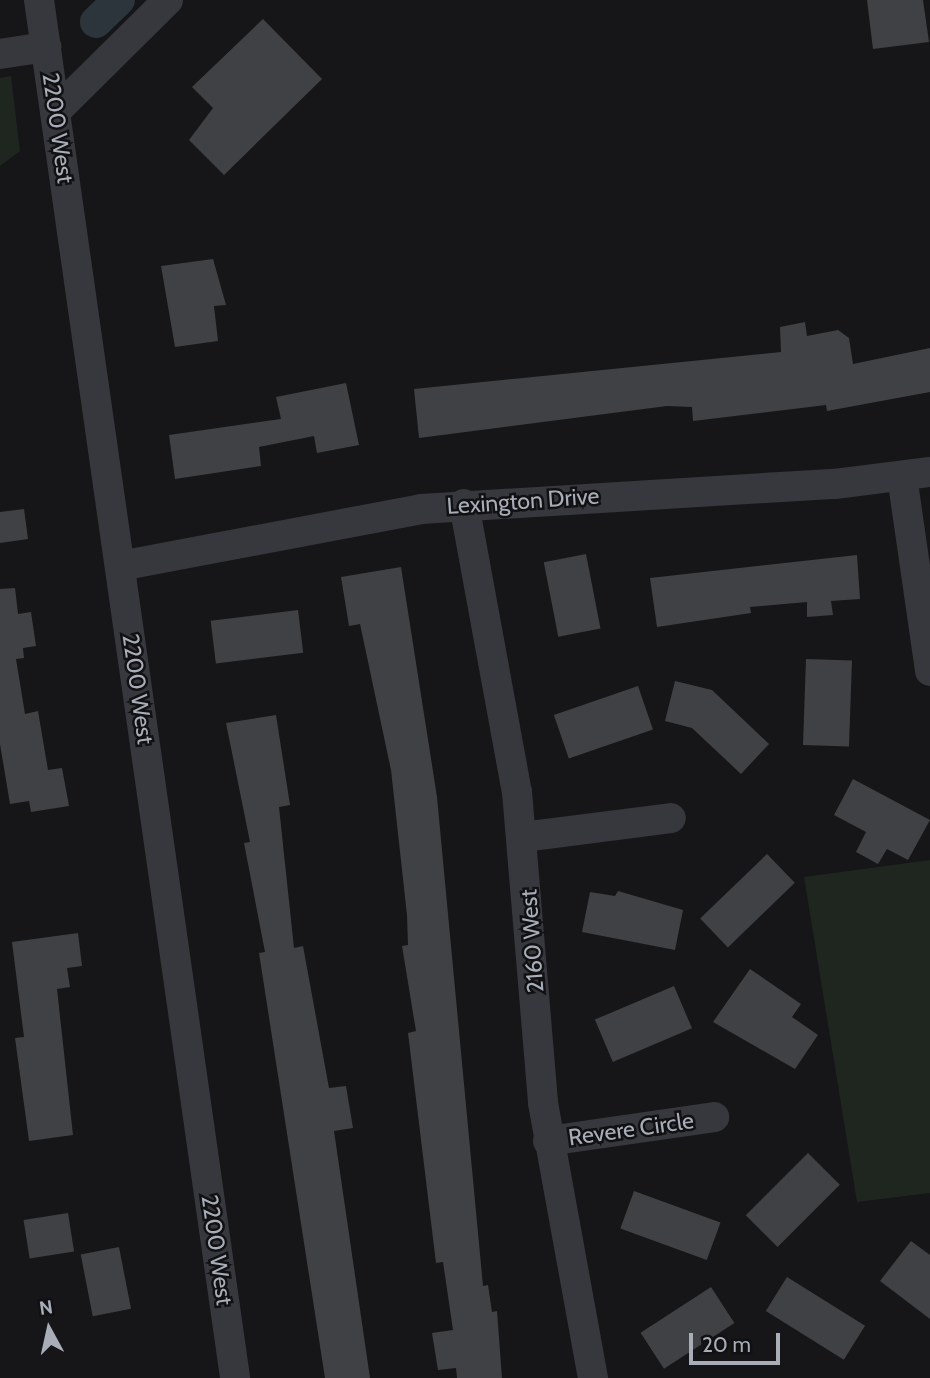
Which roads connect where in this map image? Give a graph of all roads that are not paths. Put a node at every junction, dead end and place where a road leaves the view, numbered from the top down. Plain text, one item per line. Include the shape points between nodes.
1 (39, 0) edge
2 (168, 0) edge
3 (46, 47) junction
4 (0, 54) edge
5 (55, 112) junction
6 (916, 474) edge
7 (464, 504) junction
8 (120, 566) junction
9 (930, 671) edge
10 (671, 818) dead end
11 (523, 837) junction
12 (714, 1117) dead end
13 (548, 1141) junction
14 (235, 1378) edge
15 (593, 1378) edge

1 - 3 street, 2200 West
2 - 5 street
3 - 4 street
3 - 5 street, 2200 West
5 - 8 street, 2200 West
6 - 7 street, Lexington Drive
6 - 9 street
7 - 8 street, Lexington Drive
7 - 11 street, 2160 West
8 - 14 street, 2200 West
10 - 11 street
11 - 13 street, 2160 West
12 - 13 street, Revere Circle
13 - 15 street, 2160 West

